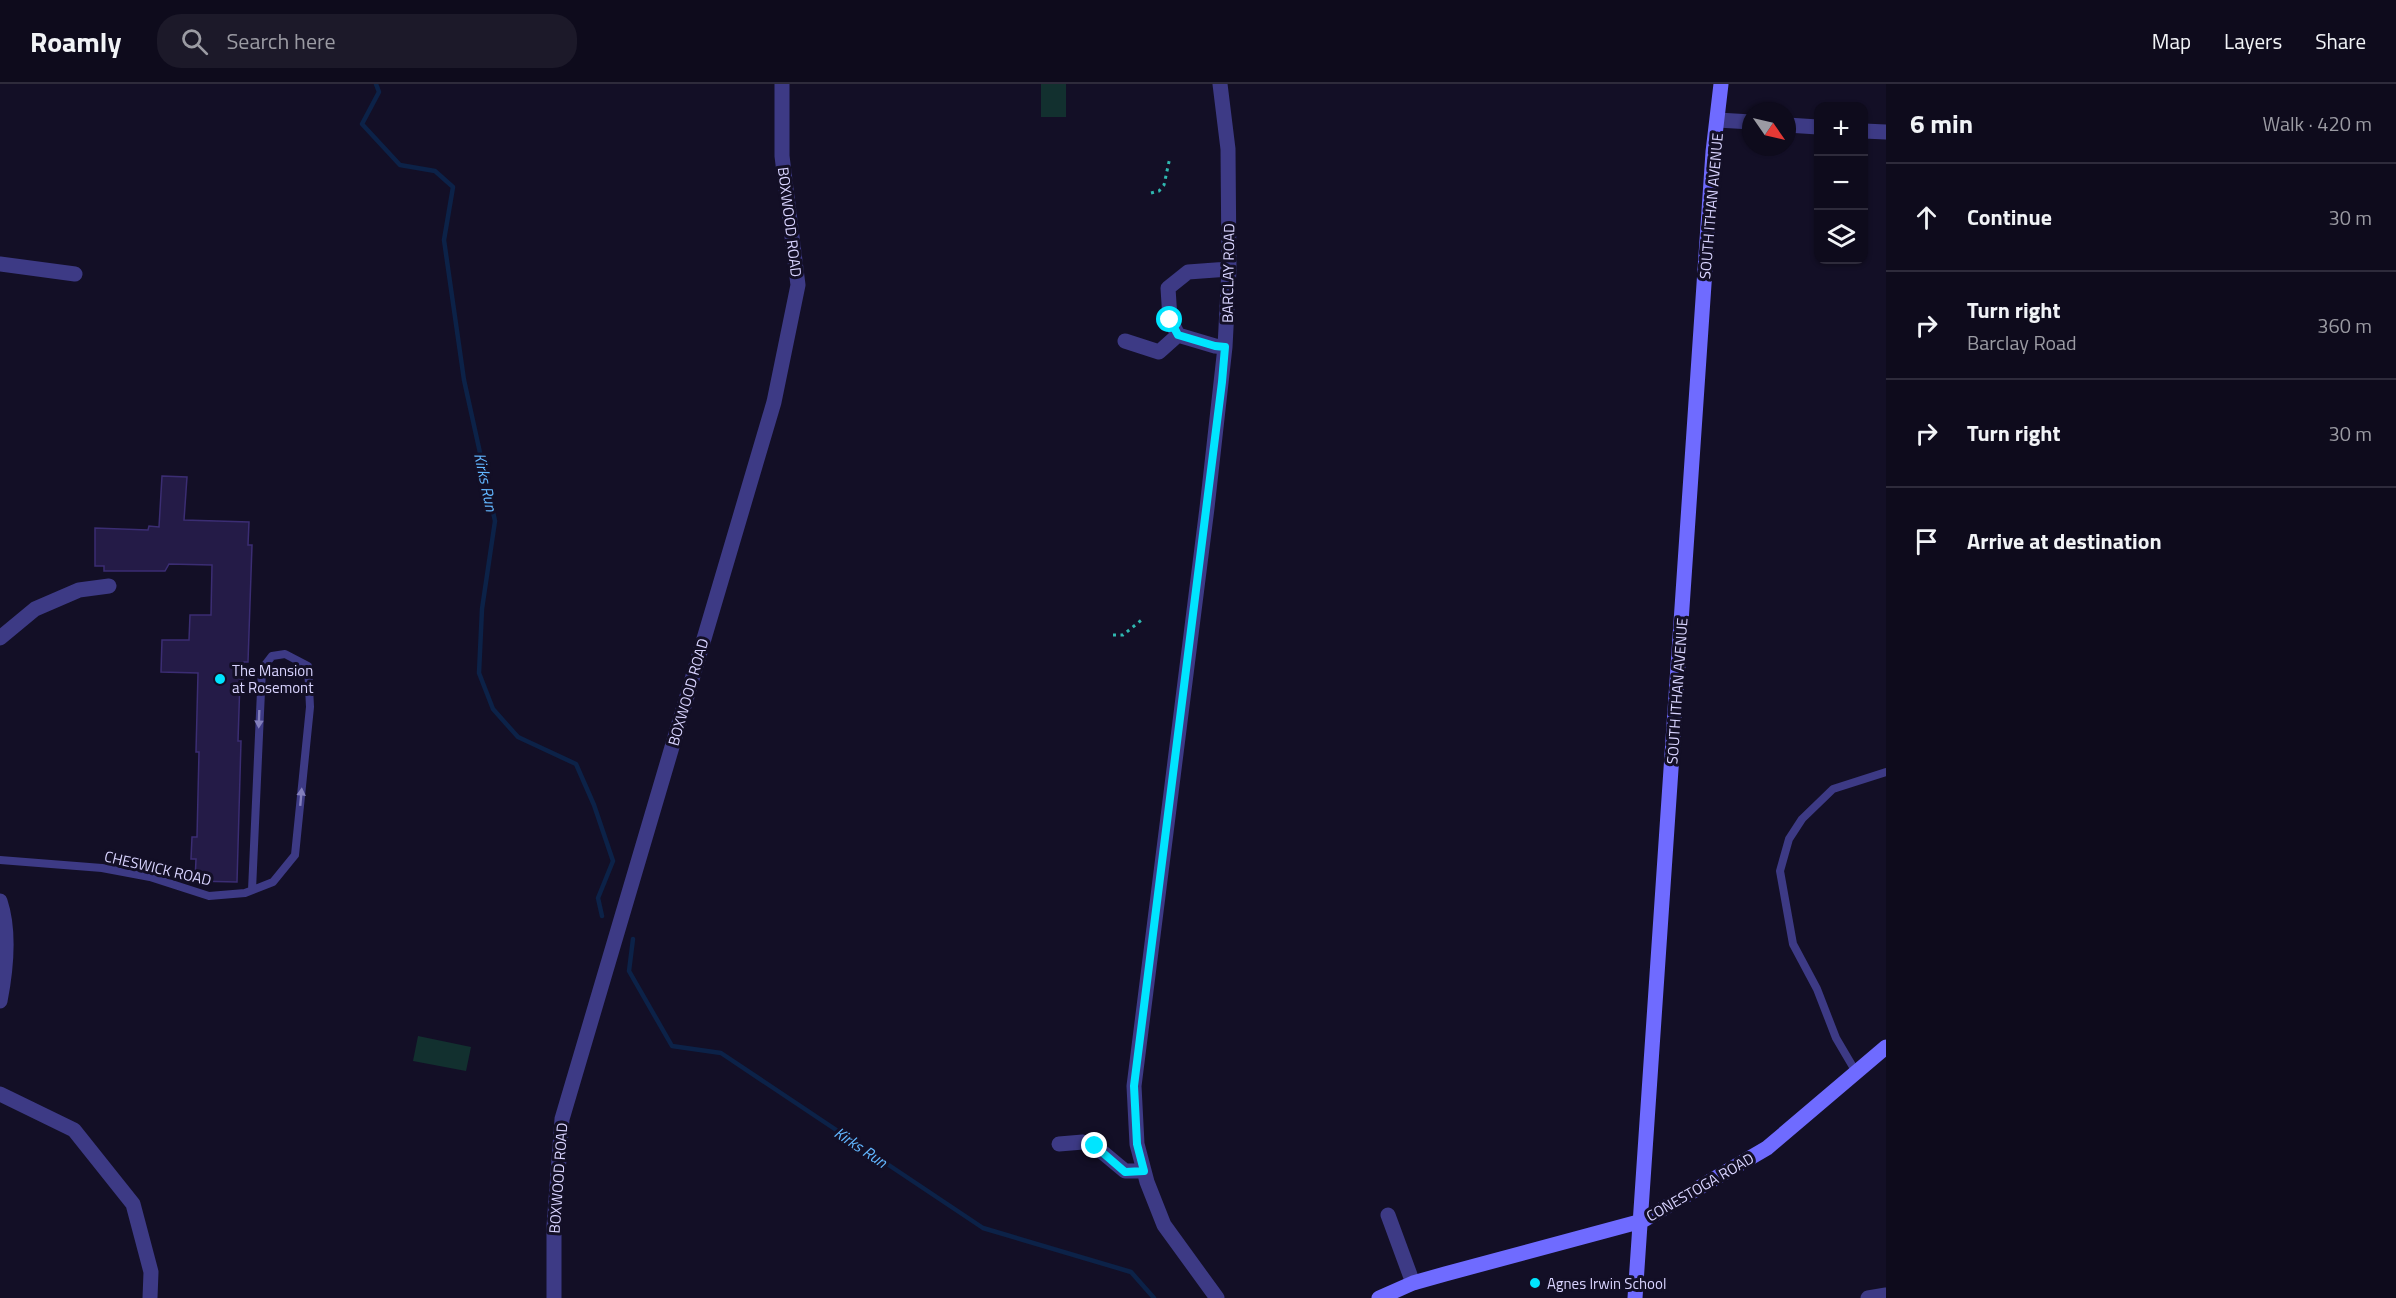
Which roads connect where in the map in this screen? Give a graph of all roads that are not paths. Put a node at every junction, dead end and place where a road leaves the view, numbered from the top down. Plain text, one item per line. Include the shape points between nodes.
1 (782, 84) edge
2 (1220, 84) edge
3 (1721, 84) edge
4 (1718, 120) junction
5 (1742, 121) edge
6 (1796, 126) edge
7 (1814, 127) edge
8 (1868, 131) edge
9 (1886, 132) edge
10 (0, 264) edge
11 (1229, 269) junction
12 (75, 274) dead end
13 (1178, 335) junction
14 (1125, 341) dead end
15 (1225, 347) junction
16 (109, 586) dead end
17 (0, 638) edge
18 (1886, 772) edge
19 (0, 860) edge
20 (252, 890) junction
21 (0, 901) edge
22 (0, 1000) edge
23 (1886, 1047) edge
24 (1856, 1072) junction
25 (0, 1094) edge
26 (1059, 1144) dead end
27 (1144, 1171) junction
28 (1388, 1215) dead end
29 (1642, 1221) junction
30 (1413, 1283) junction
31 (1886, 1295) edge
32 (150, 1298) edge
33 (554, 1298) edge
34 (1217, 1298) edge
35 (1379, 1298) edge
36 (1635, 1298) edge
37 (1868, 1298) edge

1 - 33 street, BOXWOOD ROAD via 782,156 798,285 774,402 562,1119 554,1226
2 - 11 street, BARCLAY ROAD via 1228,149
3 - 4 street, SOUTH ITHAN AVENUE
4 - 5 street
4 - 29 street, SOUTH ITHAN AVENUE
6 - 7 street
8 - 9 street
10 - 12 street
11 - 13 street via 1188,273 1168,288 1170,320
11 - 15 street, BARCLAY ROAD
13 - 14 street via 1159,352
13 - 15 street
15 - 27 street, BARCLAY ROAD via 1134,1086 1137,1144
16 - 17 street via 79,590 35,609
18 - 24 lane via 1833,789 1802,819 1789,839 1780,871 1793,944
19 - 20 lane, CHESWICK ROAD via 102,868 150,877 209,896
20 -> 20 lane, CHESWICK ROAD via 273,882 295,855 310,707 308,666 285,654 272,656 261,669
21 - 22 street via 5,932
23 - 24 street, CONESTOGA ROAD
24 - 29 street, CONESTOGA ROAD via 1767,1148
25 - 32 street via 74,1130 133,1204 151,1272
26 - 27 street via 1083,1142 1095,1146 1125,1172
27 - 34 street, BARCLAY ROAD via 1164,1225
28 - 30 street
29 - 30 street, CONESTOGA ROAD
29 - 36 street, SOUTH ITHAN AVENUE
30 - 35 street, CONESTOGA ROAD
31 - 37 street

